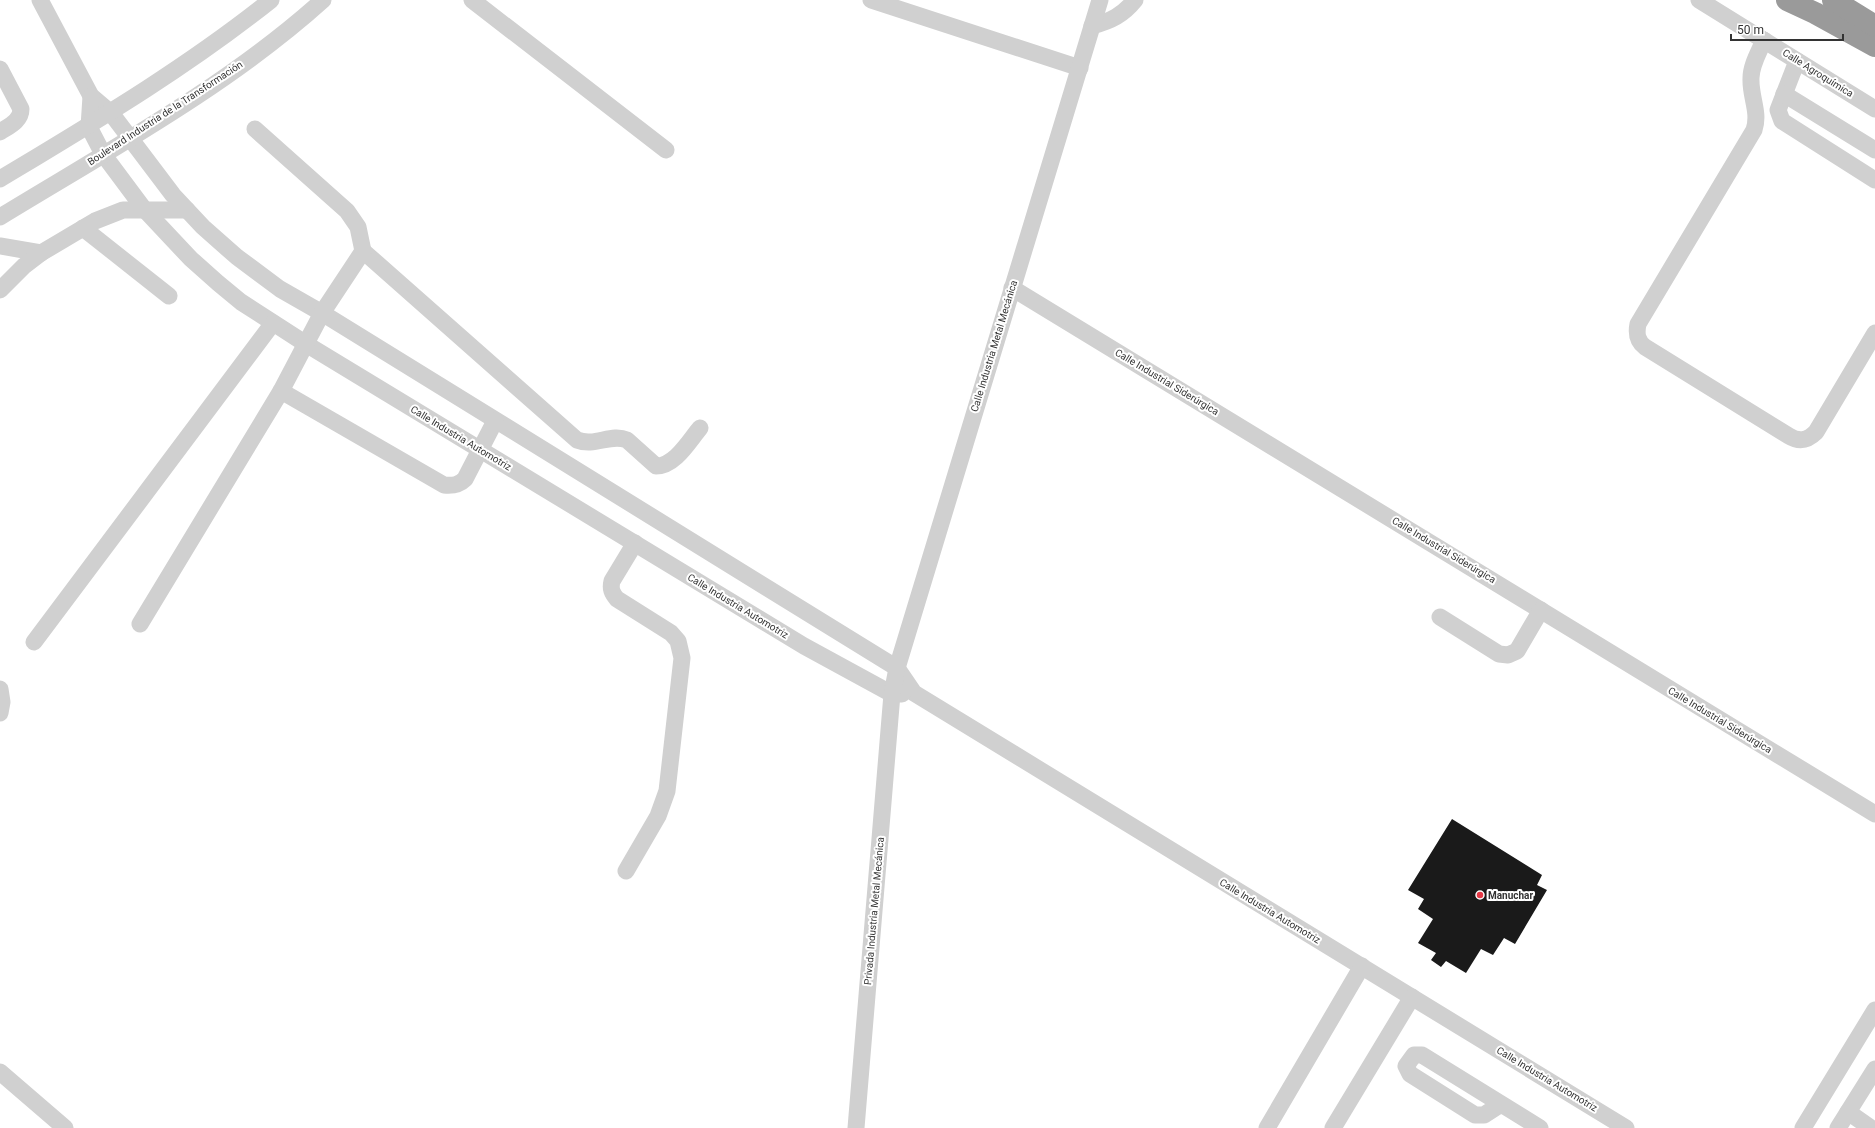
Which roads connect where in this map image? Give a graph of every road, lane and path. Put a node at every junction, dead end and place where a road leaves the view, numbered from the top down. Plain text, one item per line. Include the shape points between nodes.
1 (40, 0) edge
2 (272, 0) edge
3 (323, 0) edge
4 (472, 0) edge
5 (871, 0) edge
6 (1100, 0) edge
7 (1135, 0) edge
8 (1699, 0) edge
9 (1787, 0) edge
10 (1833, 0) edge
11 (1092, 26) junction
12 (1875, 26) edge
13 (1764, 40) junction
14 (1875, 46) edge
15 (1797, 61) junction
16 (1080, 68) junction
17 (0, 69) edge
18 (1784, 94) junction
19 (91, 96) junction
20 (1875, 109) edge
21 (111, 113) junction
22 (89, 127) junction
23 (255, 129) dead end
24 (0, 132) edge
25 (128, 138) junction
26 (666, 150) dead end
27 (1875, 150) edge
28 (103, 154) junction
29 (0, 179) edge
30 (1875, 180) edge
31 (144, 209) junction
32 (187, 210) junction
33 (0, 217) edge
34 (83, 228) junction
35 (0, 246) edge
36 (363, 251) junction
37 (41, 252) junction
38 (1012, 288) junction
39 (0, 290) edge
40 (169, 296) dead end
41 (322, 313) junction
42 (273, 323) junction
43 (1875, 333) edge
44 (306, 344) junction
45 (282, 391) junction
46 (495, 421) junction
47 (700, 428) dead end
48 (480, 449) junction
49 (635, 542) junction
50 (1542, 610) junction
51 (1440, 617) dead end
52 (140, 624) dead end
53 (34, 642) dead end
54 (897, 668) junction
55 (0, 689) edge
56 (914, 693) junction
57 (892, 694) junction
58 (0, 713) edge
59 (1875, 814) edge
60 (626, 871) dead end
61 (1362, 966) junction
62 (1412, 997) junction
63 (1875, 1010) edge
64 (1875, 1069) edge
65 (0, 1072) edge
66 (1501, 1104) junction
67 (1848, 1112) junction
68 (65, 1128) edge
69 (856, 1128) edge
70 (1267, 1128) edge
71 (1333, 1128) edge
72 (1540, 1128) edge
73 (1626, 1128) edge
74 (1803, 1128) edge
75 (1838, 1128) edge
76 (1871, 1128) edge

1 - 19 street, Calle Industria Automotriz
2 - 21 street via 196,57
3 - 25 street, Boulevard Industria de la Transformación via 272,42 224,76
4 - 26 street
5 - 16 street
6 - 11 street, Calle Industria Metal Mecánica
7 - 11 street via 1116,18
8 - 13 street, Calle Agroquímica
9 - 14 highway
10 - 12 highway
11 - 16 street, Calle Industria Metal Mecánica
13 - 15 street, Calle Agroquímica
13 - 43 street via 1752,71 1752,92 1757,123 1638,324 1638,338 1645,347 1796,441 1802,441 1816,432
15 - 18 street
15 - 20 street, Calle Agroquímica
16 - 38 street, Calle Industria Metal Mecánica
17 - 24 street via 19,104 21,114 18,120
18 - 27 street
18 - 30 street via 1778,110 1782,120
19 - 21 street, Calle Industria Automotriz
19 - 22 street
21 - 22 street
21 - 25 street, Calle Industria Automotriz
22 - 28 street, Calle Industria Automotriz
22 - 29 street
23 - 36 street via 347,211 358,227
25 - 28 street, Boulevard Industria de la Transformación
25 - 32 street, Calle Industria Automotriz
28 - 31 street, Calle Industria Automotriz
28 - 33 street, Boulevard Industria de la Transformación
31 - 32 street
31 - 34 street via 123,210
31 - 42 street, Calle Industria Automotriz via 191,259 218,283
32 - 41 street, Calle Industria Automotriz via 237,257 280,289
34 - 37 street
34 - 40 street
35 - 37 street
36 - 41 street
36 - 47 street via 577,440 591,443 622,438 656,466 662,466 669,464
37 - 39 street
38 - 50 street, Calle Industrial Siderúrgica
38 - 54 street, Calle Industria Metal Mecánica
41 - 44 street
41 - 46 street, Calle Industria Automotriz
42 - 44 street, Calle Industria Automotriz
42 - 53 street
44 - 45 street
44 - 48 street, Calle Industria Automotriz
45 - 48 street via 444,485 455,485 465,479
45 - 52 street
46 - 48 street
46 - 54 street, Calle Industria Automotriz
48 - 49 street, Calle Industria Automotriz
49 - 57 street, Calle Industria Automotriz via 804,646
49 - 60 street via 612,581 613,594 671,633 678,641 682,658 667,791 658,816
50 - 51 street via 1517,652 1508,656 1500,654
50 - 59 street, Calle Industrial Siderúrgica
54 - 56 street, Calle Industria Automotriz
54 - 57 street, Calle Industria Metal Mecánica
55 - 58 street
56 - 57 street
56 - 61 street, Calle Industria Automotriz
57 - 69 street, Privada Industria Metal Mecánica
61 - 62 street, Calle Industria Automotriz
61 - 70 street
62 - 71 street
62 - 73 street, Calle Industria Automotriz
63 - 74 street
64 - 67 street
65 - 68 street
66 - 66 street via 1422,1055 1414,1055 1406,1066 1410,1074 1475,1115 1484,1115
66 - 72 street
67 - 75 street
67 - 76 street

